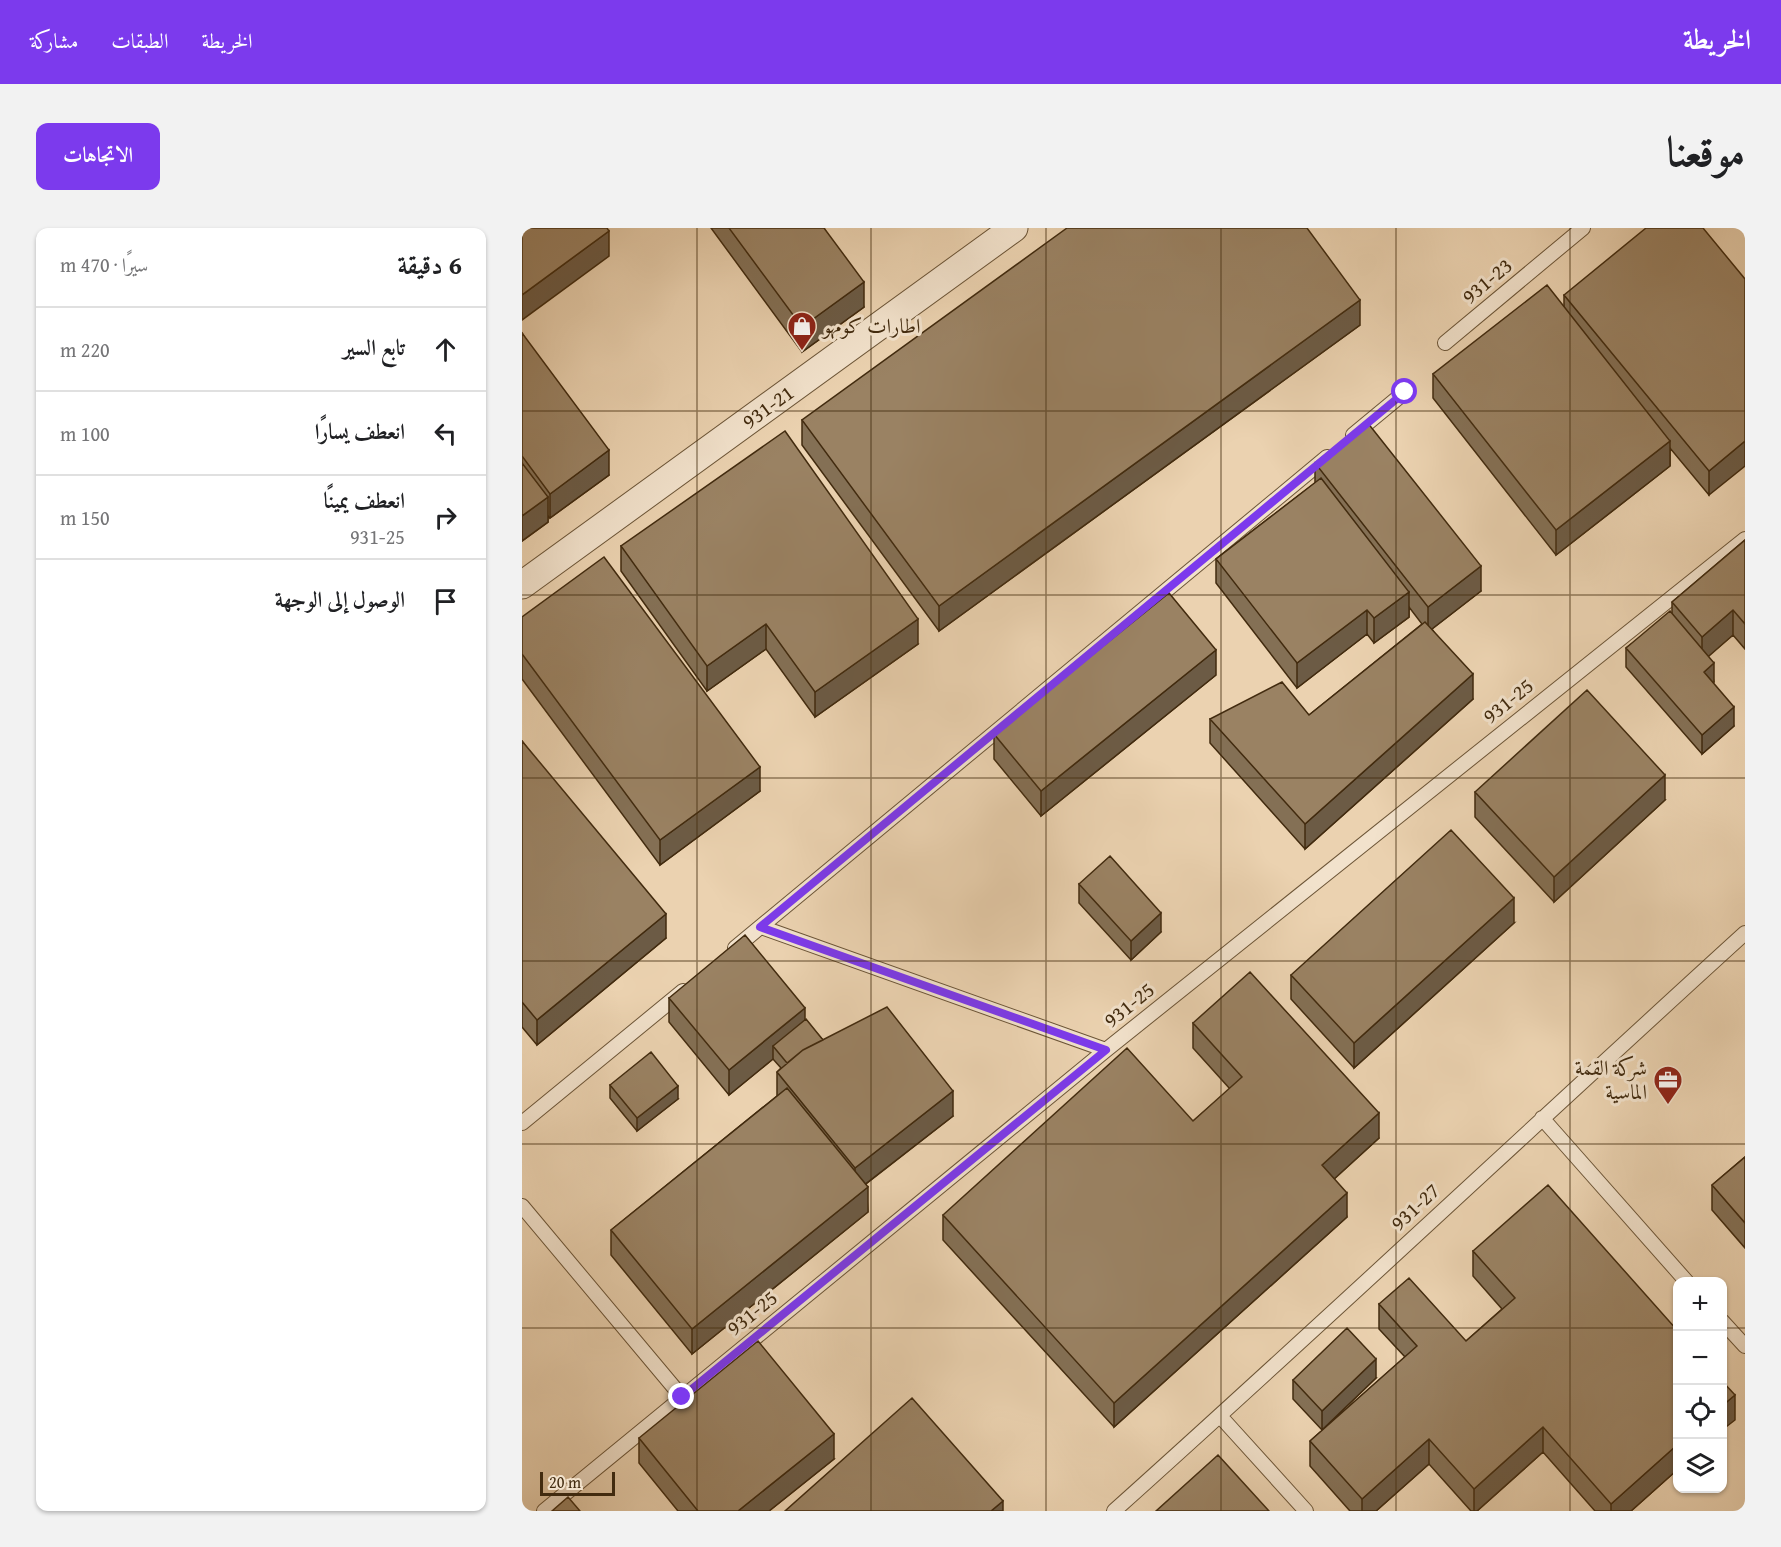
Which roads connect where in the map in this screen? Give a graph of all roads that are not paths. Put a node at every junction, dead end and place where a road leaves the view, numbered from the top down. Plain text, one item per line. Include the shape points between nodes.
1 (1014, 228) edge
2 (1583, 228) edge
3 (1445, 343) dead end
4 (1405, 392) dead end
5 (1745, 539) edge
6 (522, 585) edge
7 (760, 927) junction
8 (1745, 933) edge
9 (724, 957) edge
10 (696, 980) edge
11 (1106, 1050) junction
12 (1542, 1118) junction
13 (522, 1123) edge
14 (522, 1206) edge
15 (1684, 1277) edge
16 (1727, 1326) edge
17 (1745, 1346) edge
18 (682, 1397) junction
19 (1220, 1416) junction
20 (544, 1511) edge
21 (1113, 1511) edge
22 (1306, 1511) edge

1 - 6 street, 931-21
2 - 3 lane, 931-23
4 - 7 lane
5 - 11 lane, 931-25
7 - 9 lane
7 - 11 lane
8 - 12 lane, 931-27
10 - 13 lane
11 - 18 lane, 931-25
12 - 15 lane
12 - 19 lane, 931-27
14 - 18 lane
16 - 17 lane
18 - 20 lane, 931-25
19 - 21 lane, 931-27
19 - 22 lane

